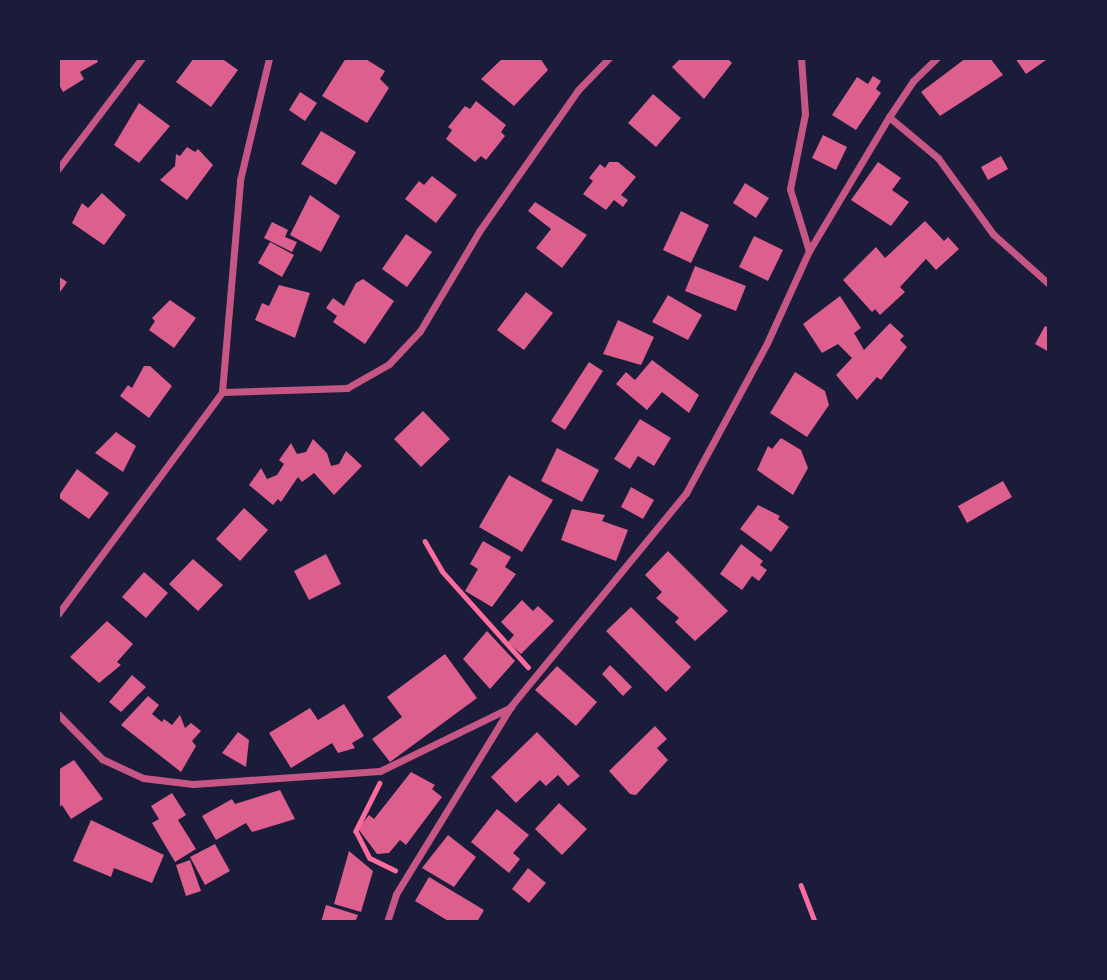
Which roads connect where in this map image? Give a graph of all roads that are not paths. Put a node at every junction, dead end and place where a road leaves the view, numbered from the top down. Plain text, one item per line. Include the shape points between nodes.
1 (142, 58) edge
2 (269, 58) edge
3 (609, 58) edge
4 (801, 58) edge
5 (937, 58) edge
6 (889, 117) junction
7 (58, 169) edge
8 (809, 251) junction
9 (1049, 284) edge
10 (222, 392) junction
11 (58, 614) edge
12 (512, 706) junction
13 (58, 714) edge
14 (387, 922) edge

1 - 7 street
2 - 10 street via 240,180
3 - 10 street via 578,90 480,230 420,331 389,364 346,388
4 - 8 street via 805,114 790,189
5 - 6 street via 913,81
6 - 8 street
6 - 9 street via 938,158 993,234
8 - 12 street via 767,343 686,493
10 - 11 street
12 - 13 street via 380,771 193,784 143,778 102,758
12 - 14 street via 407,876

